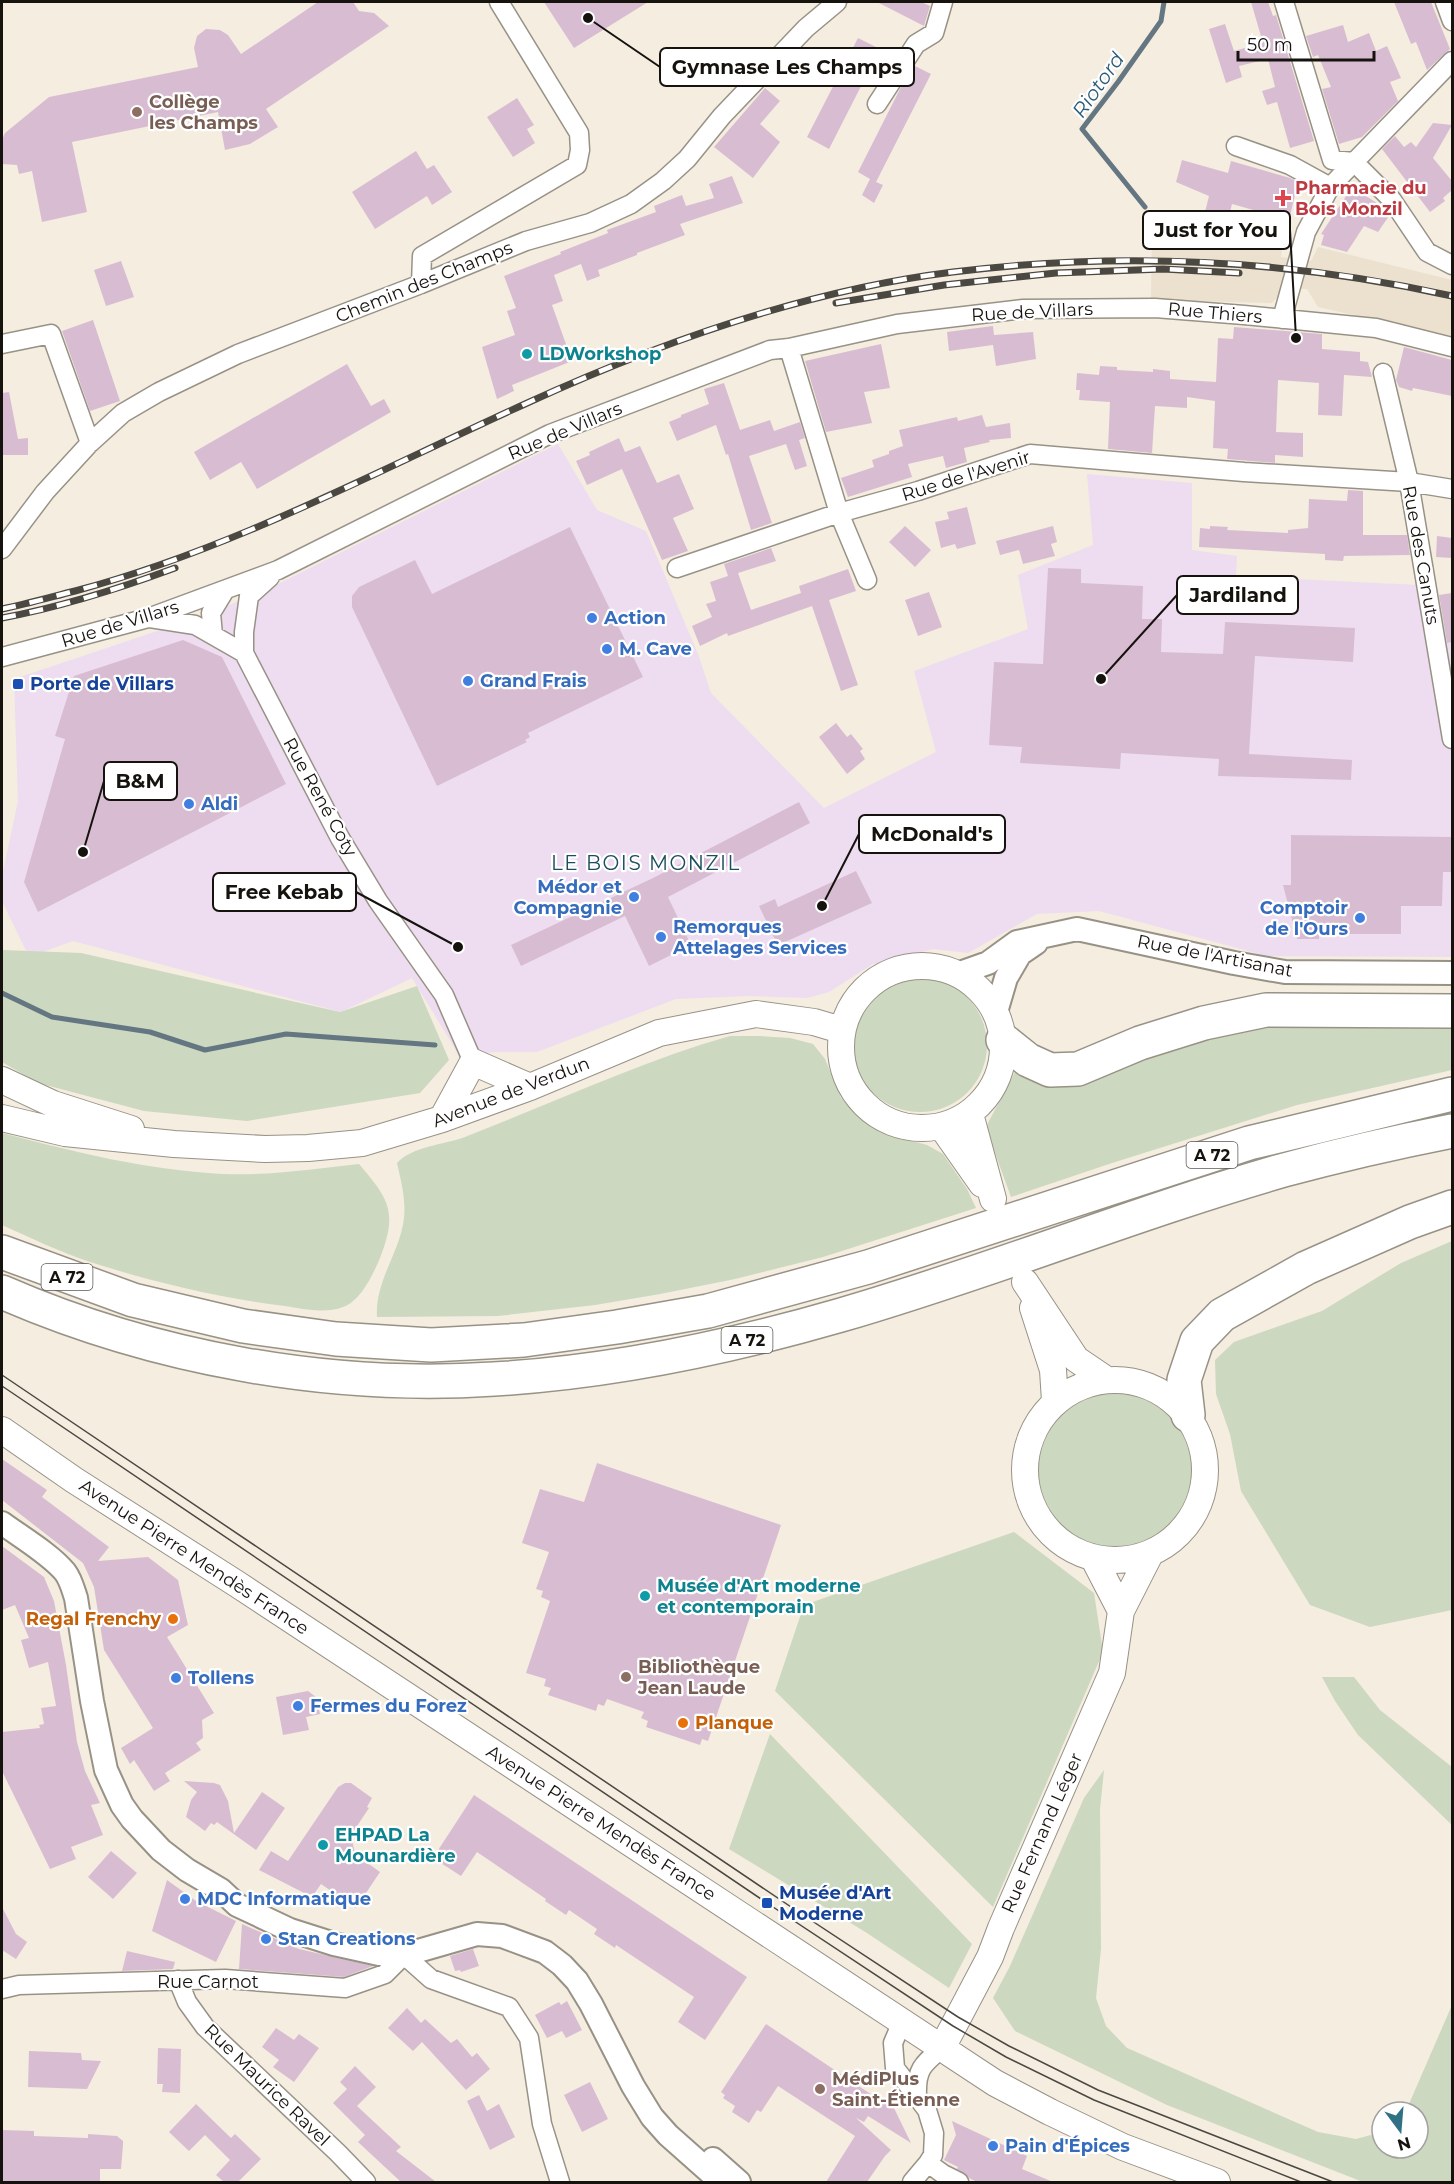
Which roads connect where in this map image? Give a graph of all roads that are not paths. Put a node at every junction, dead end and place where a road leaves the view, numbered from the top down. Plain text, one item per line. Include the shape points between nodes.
1 (499, 2) edge
2 (837, 2) edge
3 (943, 2) edge
4 (1284, 2) edge
5 (1445, 2) edge
6 (1452, 21) edge
7 (1452, 61) edge
8 (877, 104) dead end
9 (1236, 146) dead end
10 (1354, 162) junction
11 (1330, 187) junction
12 (1452, 265) edge
13 (421, 284) junction
14 (1155, 308) joint
15 (1282, 319) junction
16 (2, 344) edge
17 (1452, 347) edge
18 (789, 348) junction
19 (1383, 373) dead end
20 (90, 442) junction
21 (1409, 482) junction
22 (1452, 489) edge
23 (839, 513) junction
24 (2, 549) edge
25 (676, 568) dead end
26 (278, 570) junction
27 (867, 580) dead end
28 (225, 590) junction
29 (148, 618) junction
30 (213, 634) junction
31 (244, 653) junction
32 (2, 657) edge
33 (1452, 738) edge
34 (1050, 934) junction
35 (1452, 973) edge
36 (957, 974) junction
37 (1452, 1011) edge
38 (999, 1026) junction
39 (841, 1030) junction
40 (473, 1062) junction
41 (2, 1080) edge
42 (530, 1087) junction
43 (1452, 1094) edge
44 (970, 1114) junction
45 (2, 1118) edge
46 (442, 1119) junction
47 (942, 1127) junction
48 (1452, 1131) edge
49 (174, 1144) junction
50 (1452, 1207) edge
51 (2, 1252) edge
52 (2, 1292) edge
53 (1104, 1378) junction
54 (1055, 1401) junction
55 (1188, 1415) junction
56 (2, 1430) edge
57 (2, 1523) edge
58 (1149, 1556) junction
59 (1094, 1559) junction
60 (1121, 1611) junction
61 (221, 1890) junction
62 (404, 1955) junction
63 (178, 1980) junction
64 (2, 1989) edge
65 (902, 2022) junction
66 (942, 2048) junction
67 (917, 2095) junction
68 (928, 2163) junction
69 (366, 2182) edge
70 (560, 2182) edge
71 (721, 2182) edge
72 (739, 2182) edge
73 (912, 2182) edge
74 (959, 2182) edge
75 (1217, 2182) edge

1 - 13 street via 579,133 577,165 422,256
2 - 13 street, Chemin des Champs via 806,28 722,116 687,159 631,204 590,223 526,241
3 - 8 street via 934,33 916,44
4 - 10 street via 1332,160
5 - 6 street
7 - 10 street
9 - 11 street via 1290,165
10 - 11 street
10 - 12 street via 1392,200 1427,252
11 - 15 street via 1306,232
13 - 20 street, Chemin des Champs via 204,369 123,413
14 - 15 street, Rue Thiers
14 - 18 street, Rue de Villars via 1023,309 897,324
15 - 17 street, Rue Thiers via 1376,328
16 - 20 street via 51,334
18 - 23 street
18 - 26 street, Rue de Villars via 770,350 550,434
19 - 21 street, Rue des Canuts
20 - 24 street, Chemin des Champs
21 - 22 street, Rue de l'Avenir
21 - 23 street, Rue de l'Avenir via 1030,454
21 - 33 street, Rue des Canuts
23 - 25 street, Rue de l'Avenir
23 - 27 street
26 - 28 street, Rue de Villars
26 - 31 street, Rue René Coty via 249,596
28 - 29 street, Rue de Villars
28 - 30 street via 211,613
29 - 30 street via 195,625
29 - 32 street, Rue de Villars
30 - 31 street
31 - 40 street, Rue René Coty via 340,838 378,901 444,995
34 - 35 street, Rue de l'Artisanat via 1077,929 1285,972
34 - 36 street, Rue de l'Artisanat via 1017,942 988,963
34 - 38 street, Rue de l'Artisanat via 1020,954 1006,978
36 - 38 main road via 986,996
36 - 39 main road via 933,966 909,967 886,974 866,988 850,1007
37 - 38 highway via 1266,1010 1162,1036 1078,1069 1050,1070 1028,1060
38 - 44 main road via 1001,1068 990,1093
39 - 42 main road, Avenue de Verdun via 756,1014 659,1034
39 - 47 main road via 840,1058 848,1084 865,1106 887,1122 914,1129
40 - 42 main road
40 - 46 main road
41 - 49 main road, Avenue de Verdun via 53,1104
42 - 46 main road, Avenue de Verdun
43 - 51 highway, A 72 via 1249,1143 868,1267 708,1311 524,1340 431,1345 336,1339 243,1326 133,1300
44 - 47 main road
44 - 47 main road via 993,1199
45 - 49 main road, Avenue de Verdun via 65,1133
46 - 49 main road, Avenue de Verdun via 362,1143 265,1149
48 - 52 highway, A 72 via 1285,1170 794,1328 680,1355 548,1375 457,1380 359,1378 244,1364 132,1339
50 - 55 highway via 1306,1268 1222,1315 1197,1341 1184,1380
53 - 54 main road
53 - 54 main road via 1076,1359 1025,1282 1053,1370
53 - 55 main road via 1151,1387
54 - 59 main road via 1033,1432 1025,1456 1025,1481 1032,1506 1045,1527 1063,1544
55 - 58 main road via 1204,1451 1206,1478 1199,1504 1186,1527
56 - 65 main road, Avenue Pierre Mendès France
57 - 61 street via 55,1563 72,1584 101,1751 122,1805 161,1850
58 - 59 main road
58 - 60 main road, Rue Fernand Léger
59 - 60 main road
60 - 66 main road, Rue Fernand Léger via 1112,1673 990,1957
61 - 62 street via 237,1905 290,1930 379,1954
61 - 72 street via 243,1894 337,1932 381,1942 403,1942 476,1922 505,1923 552,1942 587,1973 662,2109
62 - 63 street, Rue Carnot via 385,1974 345,1988 225,1979
62 - 70 street via 431,1979 509,2007 529,2038 542,2124
62 - 71 street via 477,1934 502,1936 545,1952 577,1981 652,2117
63 - 64 street, Rue Carnot via 19,1985
63 - 69 street, Rue Maurice Ravel via 187,2002 206,2027
65 - 66 main road, Avenue Pierre Mendès France
65 - 67 street via 893,2043 896,2068
66 - 67 street via 924,2063 916,2078
66 - 75 main road, Avenue Pierre Mendès France via 995,2083 1050,2112 1123,2147
67 - 68 street via 927,2110 934,2133 933,2155
68 - 73 street
68 - 74 street

